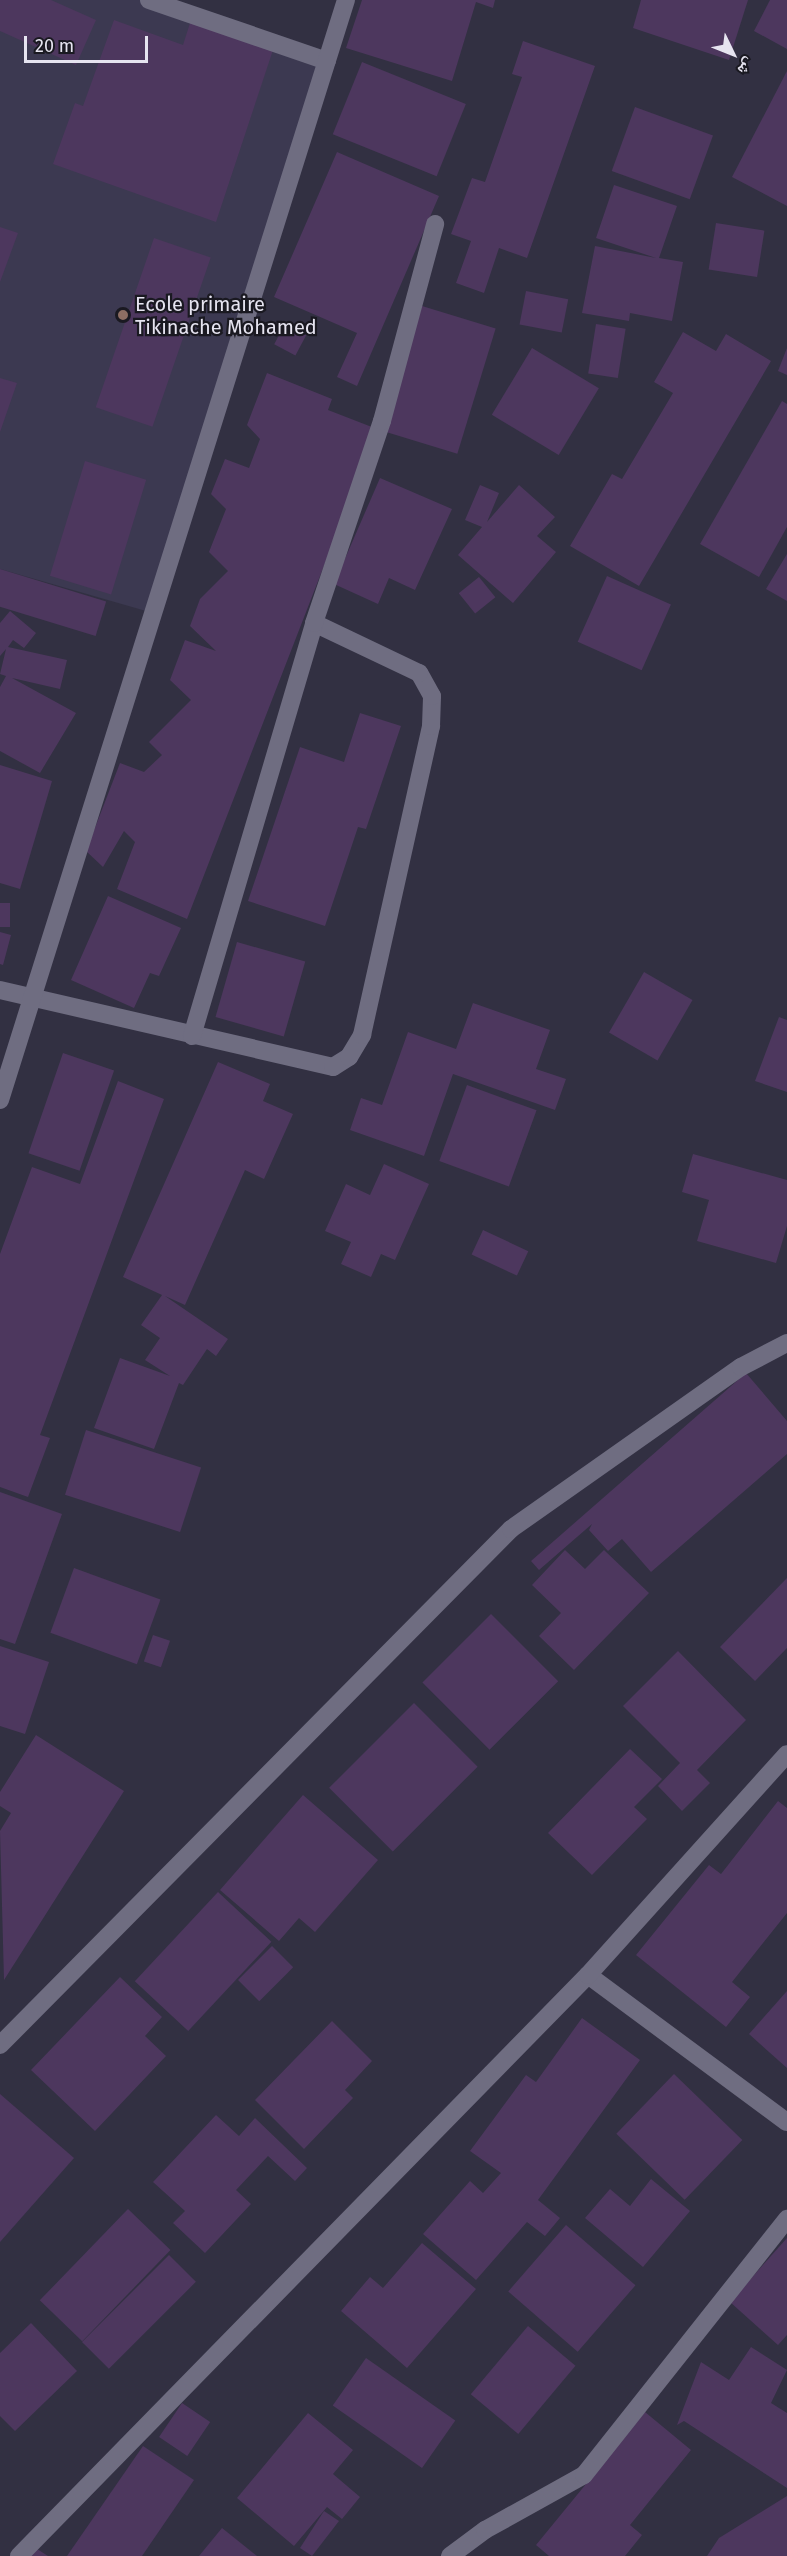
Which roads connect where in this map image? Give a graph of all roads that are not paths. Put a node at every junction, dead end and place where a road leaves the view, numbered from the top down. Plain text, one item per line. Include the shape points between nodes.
1 (149, 0) edge
2 (346, 0) edge
3 (327, 62) junction
4 (435, 224) dead end
5 (314, 623) junction
6 (0, 990) edge
7 (31, 999) junction
8 (192, 1036) junction
9 (0, 1100) edge
10 (787, 1343) edge
11 (787, 1754) edge
12 (588, 1975) junction
13 (0, 2045) edge
14 (787, 2122) edge
15 (787, 2219) edge
16 (19, 2556) edge
17 (450, 2556) edge

1 - 3 street
2 - 3 street
3 - 7 street
4 - 5 street via 382,421
5 - 8 street
5 - 8 street via 419,673 432,696 430,726 362,1035 349,1057 333,1067
6 - 7 street
7 - 8 street
7 - 9 street
10 - 13 street via 741,1367 511,1529
11 - 12 street
12 - 14 street
12 - 16 street
15 - 17 street via 584,2475 485,2530

